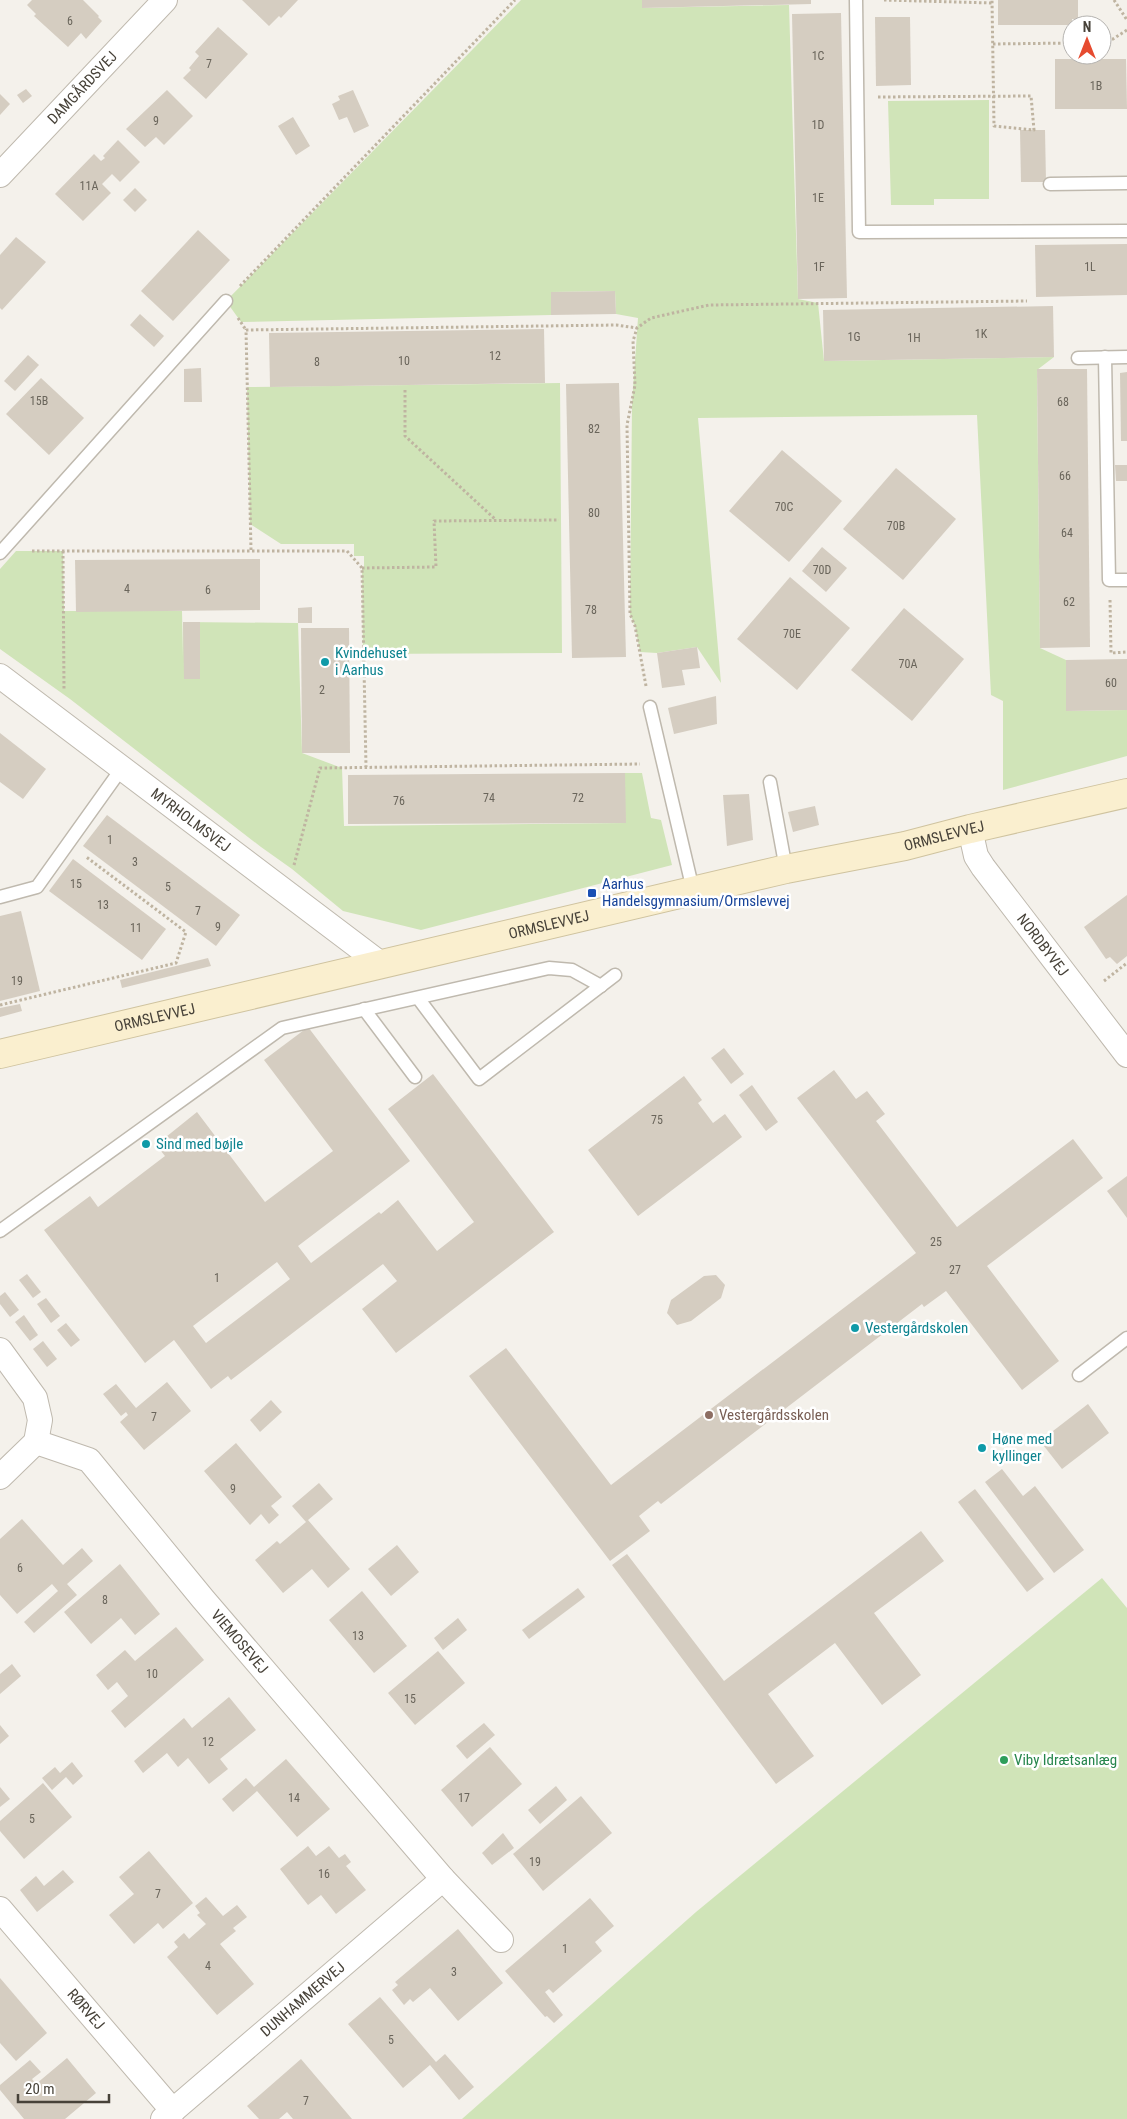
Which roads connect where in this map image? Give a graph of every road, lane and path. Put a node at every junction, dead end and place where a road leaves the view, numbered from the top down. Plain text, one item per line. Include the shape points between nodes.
1 (165, 0) edge
2 (515, 0) edge
3 (856, 0) edge
4 (884, 0) edge
5 (1114, 0) edge
6 (992, 2) edge
7 (1127, 20) edge
8 (1127, 30) edge
9 (1112, 39) edge
10 (1062, 43) edge
11 (993, 44) junction
12 (994, 96) junction
13 (857, 97) junction
14 (0, 175) edge
15 (1127, 183) edge
16 (1050, 184) dead end
17 (1127, 231) edge
18 (1027, 300) dead end
19 (226, 301) joint
20 (637, 328) junction
21 (1106, 357) junction
22 (1127, 357) edge
23 (1078, 358) dead end
24 (405, 390) dead end
25 (497, 520) junction
26 (559, 520) dead end
27 (251, 550) junction
28 (63, 551) junction
29 (1, 552) edge
30 (362, 568) junction
31 (1110, 580) junction
32 (1127, 580) edge
33 (1127, 652) edge
34 (0, 676) edge
35 (650, 707) joint
36 (58, 720) junction
37 (664, 764) junction
38 (366, 767) junction
39 (122, 768) junction
40 (770, 782) dead end
41 (1127, 793) edge
42 (970, 829) junction
43 (68, 844) junction
44 (786, 869) junction
45 (693, 890) junction
46 (286, 892) junction
47 (0, 897) edge
48 (381, 964) junction
49 (615, 975) dead end
50 (601, 986) junction
51 (418, 998) junction
52 (0, 1005) edge
53 (364, 1009) junction
54 (0, 1054) edge
55 (1127, 1054) edge
56 (415, 1077) dead end
57 (0, 1231) edge
58 (1127, 1338) edge
59 (0, 1350) edge
60 (1079, 1375) dead end
61 (36, 1442) junction
62 (0, 1477) edge
63 (443, 1879) junction
64 (0, 1909) edge
65 (501, 1940) dead end
66 (168, 2115) edge

1 - 14 street, DAMGÅRDSVEJ
2 - 19 path
3 - 13 lane
4 - 6 path
5 - 7 path
6 - 11 path
8 - 9 path
10 - 11 path
11 - 12 path
12 - 12 path via 1031,96 1034,130 994,126
12 - 13 path
13 - 17 lane via 858,232
15 - 16 lane
18 - 20 path via 708,305 651,318
19 - 29 lane
20 - 27 path via 616,324 246,330
20 - 35 path via 633,341 635,385 627,425 630,614
21 - 22 lane
21 - 23 lane
21 - 31 lane
24 - 25 path via 405,436
25 - 26 path
25 - 30 path via 434,521 436,567
27 - 28 path
27 - 30 path via 348,551
28 - 29 path
28 - 36 path via 64,698
30 - 38 path
31 - 32 lane
31 - 33 path via 1111,653
34 - 36 street, MYRHOLMSVEJ
35 - 37 lane
36 - 39 street, MYRHOLMSVEJ
37 - 38 path
37 - 45 lane
38 - 46 path via 320,768
39 - 43 lane
39 - 46 street, MYRHOLMSVEJ
40 - 44 lane
41 - 42 street, ORMSLEVVEJ
42 - 44 street, ORMSLEVVEJ via 905,846
42 - 55 street, NORDBYVEJ via 976,856 983,867
43 - 47 lane via 37,887
43 - 52 path via 186,932 176,963
44 - 45 street, ORMSLEVVEJ
45 - 48 street, ORMSLEVVEJ
46 - 48 street, MYRHOLMSVEJ
48 - 54 street, ORMSLEVVEJ
49 - 50 lane
50 - 51 lane via 572,970 549,968
50 - 51 lane via 479,1079
51 - 53 lane
53 - 56 lane
53 - 57 lane via 282,1028
58 - 60 lane
59 - 61 street via 35,1398 40,1420
61 - 62 street
61 - 63 street, VIEMOSEVEJ via 89,1460 203,1599
63 - 65 street, VIEMOSEVEJ
63 - 66 street, DUNHAMMERVEJ
64 - 66 street, RØRVEJ

